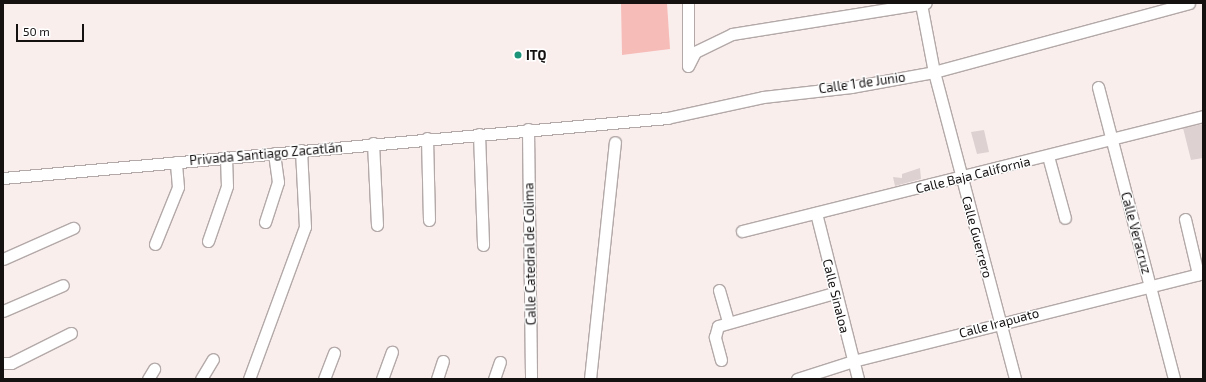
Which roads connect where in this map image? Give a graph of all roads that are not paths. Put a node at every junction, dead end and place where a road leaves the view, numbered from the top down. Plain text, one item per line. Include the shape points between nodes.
1 (688, 3) edge
2 (1189, 3) edge
3 (923, 4) edge
4 (908, 5) edge
5 (934, 72) junction
6 (1098, 87) dead end
7 (1203, 116) edge
8 (528, 129) junction
9 (479, 134) junction
10 (427, 138) junction
11 (1111, 140) junction
12 (615, 142) dead end
13 (373, 143) junction
14 (301, 150) junction
15 (274, 152) junction
16 (1048, 156) junction
17 (226, 157) junction
18 (176, 162) junction
19 (3, 178) edge
20 (961, 179) junction
21 (816, 213) junction
22 (1065, 218) dead end
23 (1185, 219) dead end
24 (429, 220) dead end
25 (265, 222) dead end
26 (377, 224) dead end
27 (73, 228) dead end
28 (742, 231) dead end
29 (208, 241) dead end
30 (155, 244) dead end
31 (483, 245) dead end
32 (3, 259) edge
33 (1201, 273) edge
34 (1150, 284) junction
35 (63, 285) dead end
36 (719, 290) dead end
37 (834, 293) junction
38 (3, 311) edge
39 (728, 322) junction
40 (1000, 323) junction
41 (71, 333) dead end
42 (334, 352) dead end
43 (392, 352) dead end
44 (212, 359) dead end
45 (721, 360) dead end
46 (853, 361) junction
47 (443, 362) dead end
48 (500, 362) dead end
49 (3, 363) edge
50 (154, 369) dead end
51 (148, 379) edge
52 (201, 379) edge
53 (249, 379) edge
54 (324, 379) edge
55 (382, 379) edge
56 (437, 379) edge
57 (494, 379) edge
58 (531, 379) edge
59 (590, 379) edge
60 (797, 379) edge
61 (858, 379) edge
62 (1015, 379) edge
63 (1174, 379) edge

1 - 4 street via 688,66 695,52 732,34
2 - 5 street, Calle 1 de Junio
3 - 4 street
3 - 5 street, Calle Guerrero
5 - 8 street, Calle 1 de Junio via 851,87 763,97 667,118
5 - 20 street, Calle Guerrero
6 - 11 street, Calle Veracruz
7 - 11 street, Calle Baja California
8 - 9 street, Privada Santiago Zacatlán
8 - 58 street, Calle Catedral de Colima
9 - 10 street, Privada Santiago Zacatlán
9 - 31 street
10 - 13 street, Privada Santiago Zacatlán
10 - 24 street
11 - 16 street, Calle Baja California
11 - 34 street, Calle Veracruz
12 - 59 street
13 - 14 street, Privada Santiago Zacatlán
13 - 26 street
14 - 15 street, Privada Santiago Zacatlán
14 - 53 street via 305,227
15 - 17 street, Privada Santiago Zacatlán
15 - 25 street via 278,182
16 - 20 street, Calle Baja California
16 - 22 street
17 - 18 street, Privada Santiago Zacatlán
17 - 29 street via 227,186
18 - 19 street, Privada Santiago Zacatlán
18 - 30 street via 178,187
20 - 21 street, Calle Baja California
20 - 40 street, Calle Guerrero
21 - 28 street, Calle Baja California
21 - 37 street, Calle Sinaloa
23 - 33 street
27 - 32 street
33 - 34 street, Calle Irapuato
34 - 40 street, Calle Irapuato
34 - 63 street, Calle Veracruz
35 - 38 street
36 - 39 street
37 - 39 street
37 - 46 street, Calle Sinaloa
39 - 45 street via 714,331
40 - 46 street, Calle Irapuato
40 - 62 street, Calle Guerrero
41 - 49 street via 11,363
42 - 54 street
43 - 55 street
44 - 52 street
46 - 60 street, Calle Irapuato
46 - 61 street, Calle Sinaloa
47 - 56 street
48 - 57 street
50 - 51 street

